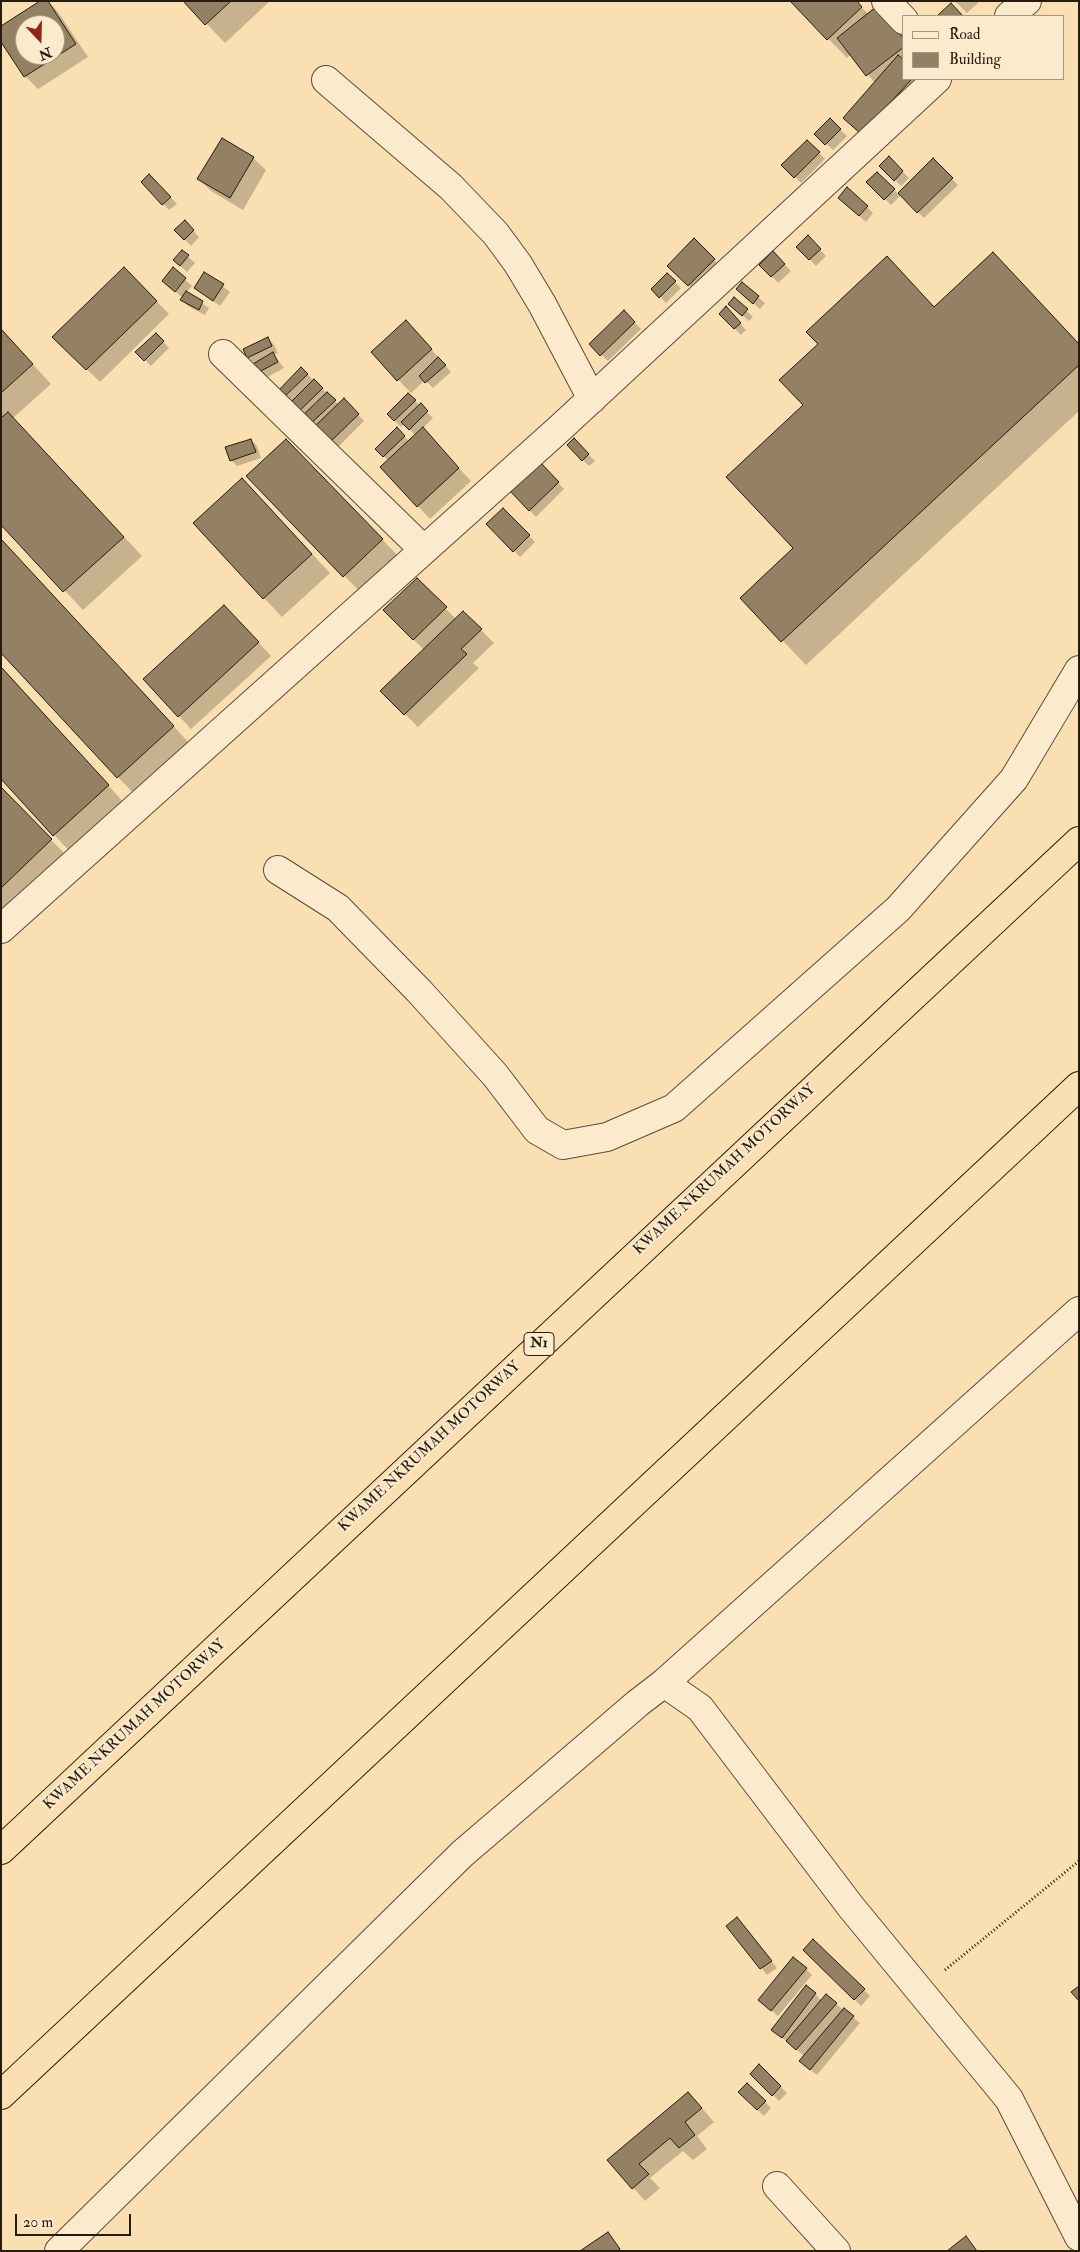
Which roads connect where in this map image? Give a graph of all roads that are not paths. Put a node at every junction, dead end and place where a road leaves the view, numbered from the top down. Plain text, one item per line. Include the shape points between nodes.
1 (886, 1) edge
2 (1027, 1) edge
3 (1010, 15) edge
4 (902, 18) edge
5 (326, 80) dead end
6 (936, 80) edge
7 (223, 354) dead end
8 (592, 399) junction
9 (424, 550) junction
10 (1079, 670) edge
11 (1079, 841) edge
12 (278, 870) dead end
13 (1, 929) edge
14 (1079, 1086) edge
15 (1079, 1311) edge
16 (664, 1683) junction
17 (1, 1850) edge
18 (1, 2094) edge
19 (777, 2186) dead end
20 (1079, 2237) edge
21 (59, 2251) edge
22 (836, 2251) edge

1 - 4 lane
2 - 3 lane
5 - 8 lane via 451,187 496,234 542,304
6 - 8 lane
7 - 9 lane
8 - 9 lane
9 - 13 lane
10 - 12 lane via 1014,779 898,910 674,1108 608,1138 563,1145 537,1130 495,1074 338,908
11 - 17 highway, KWAME NKRUMAH MOTORWAY / N1
14 - 18 highway
15 - 16 lane
16 - 20 lane via 700,1708 851,1907 1009,2099
16 - 21 lane via 462,1854
19 - 22 lane

